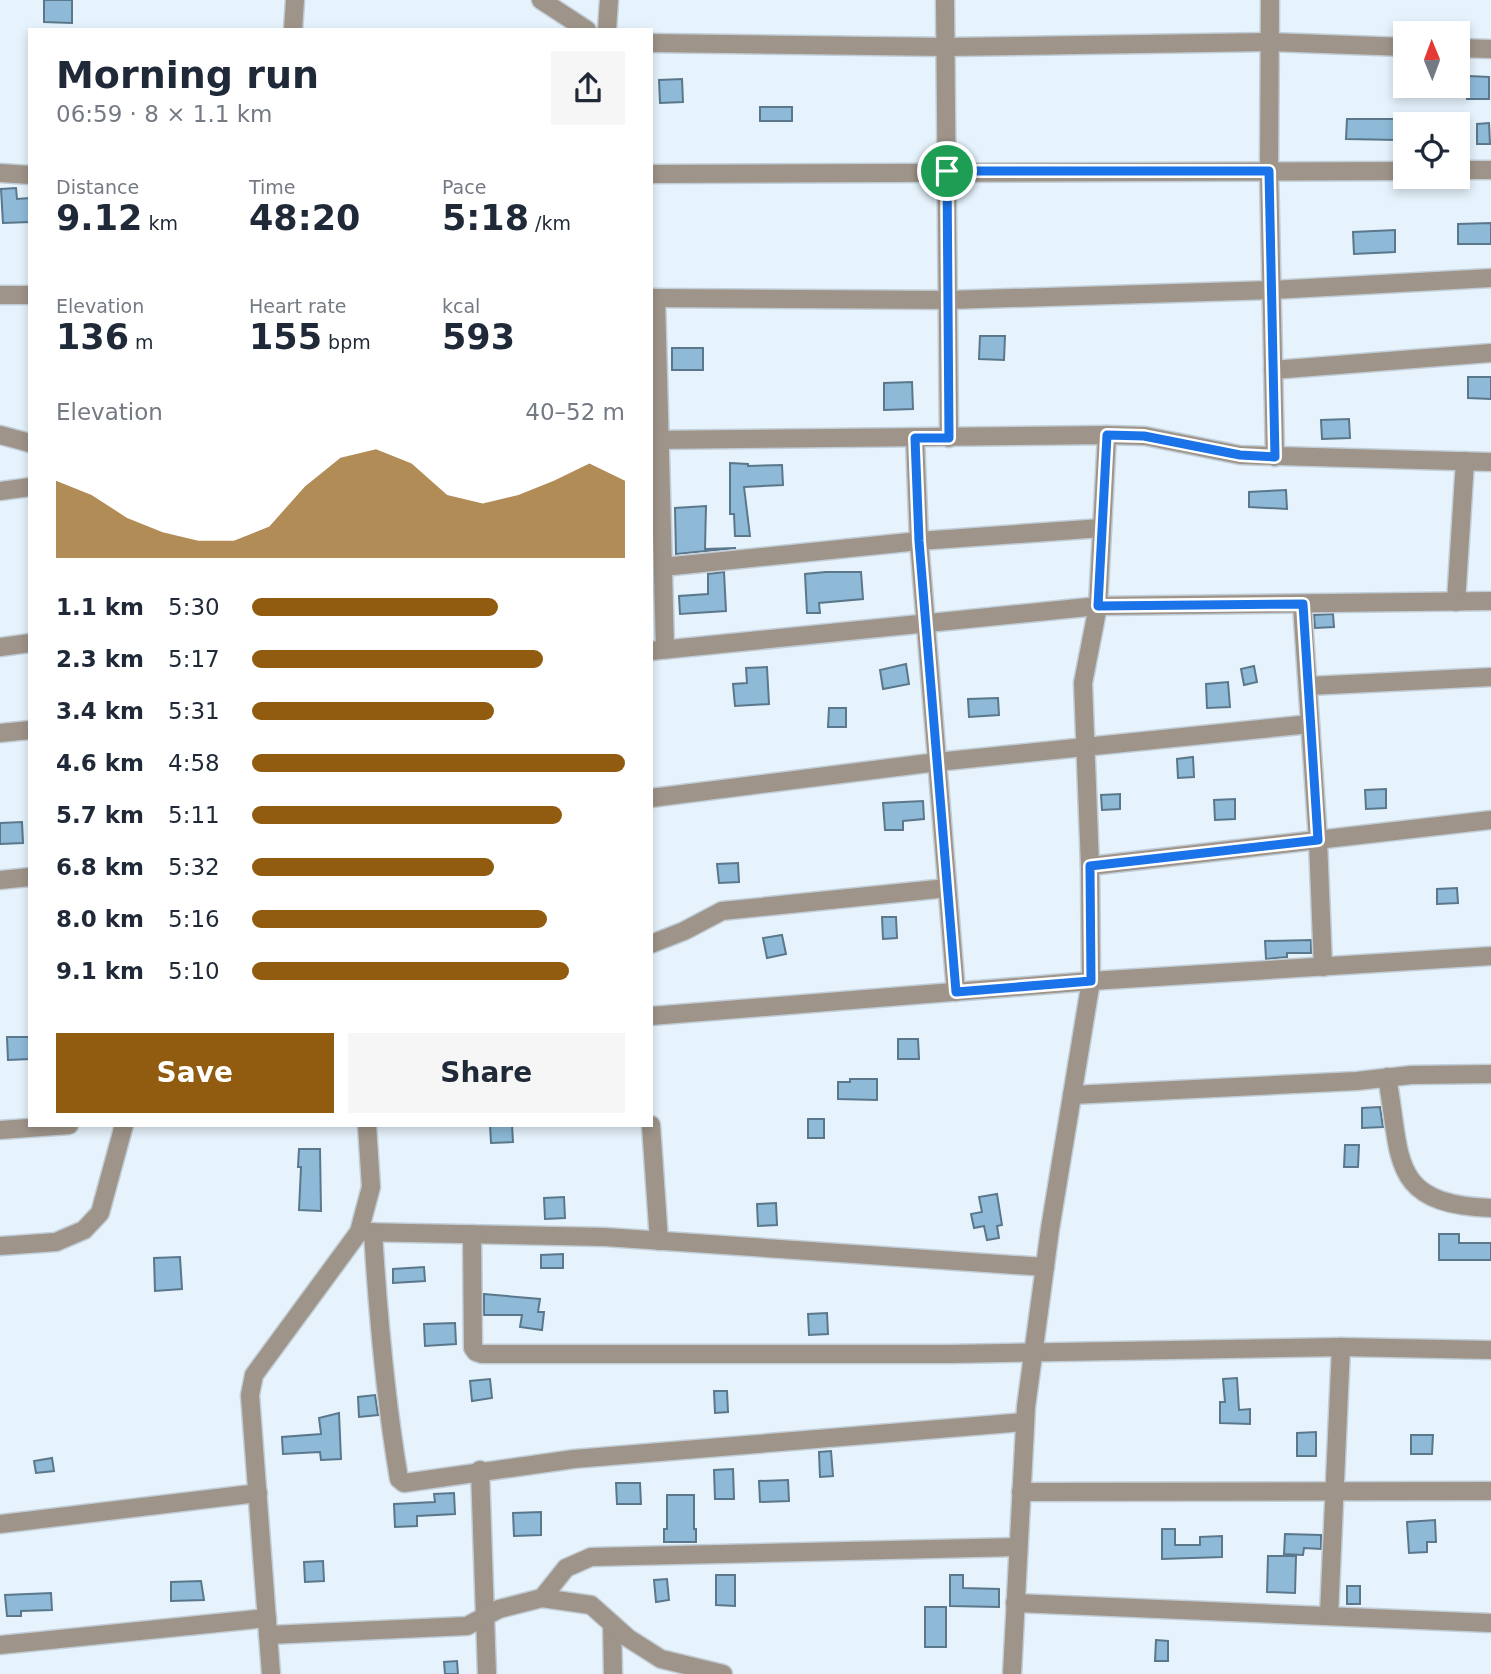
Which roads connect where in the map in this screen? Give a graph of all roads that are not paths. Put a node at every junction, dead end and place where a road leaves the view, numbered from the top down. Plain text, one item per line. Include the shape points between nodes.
1 (295, 0) edge
2 (541, 0) edge
3 (609, 0) edge
4 (945, 0) edge
5 (1270, 0) edge
6 (293, 28) edge
7 (584, 28) edge
8 (607, 28) edge
9 (1269, 42) junction
10 (653, 43) edge
11 (946, 47) junction
12 (1393, 47) edge
13 (1470, 48) edge
14 (1491, 49) edge
15 (1470, 170) edge
16 (1491, 170) edge
17 (947, 171) junction
18 (1269, 171) junction
19 (1393, 171) edge
20 (0, 173) edge
21 (653, 174) edge
22 (28, 175) edge
23 (1491, 278) edge
24 (1272, 290) junction
25 (0, 295) edge
26 (28, 295) edge
27 (653, 298) edge
28 (949, 300) junction
29 (1491, 353) edge
30 (1273, 370) junction
31 (0, 435) edge
32 (1107, 435) junction
33 (915, 438) junction
34 (949, 438) junction
35 (656, 440) edge
36 (28, 444) edge
37 (1275, 457) junction
38 (1465, 461) junction
39 (1491, 462) edge
40 (28, 487) edge
41 (0, 491) edge
42 (1102, 528) junction
43 (919, 541) junction
44 (659, 577) edge
45 (1456, 601) junction
46 (1491, 601) edge
47 (1303, 604) junction
48 (1098, 606) junction
49 (925, 622) junction
50 (28, 643) edge
51 (0, 647) edge
52 (658, 650) edge
53 (1491, 677) edge
54 (1308, 686) junction
55 (1310, 724) junction
56 (28, 730) edge
57 (0, 733) edge
58 (1086, 746) junction
59 (937, 762) junction
60 (653, 798) edge
61 (1491, 820) edge
62 (1318, 840) junction
63 (1090, 866) junction
64 (28, 877) edge
65 (0, 880) edge
66 (947, 888) junction
67 (653, 943) edge
68 (1491, 956) edge
69 (1323, 967) junction
70 (1091, 981) junction
71 (956, 992) junction
72 (653, 1016) edge
73 (1491, 1074) edge
74 (1387, 1077) junction
75 (1072, 1095) junction
76 (41, 1127) edge
77 (123, 1127) edge
78 (368, 1127) edge
79 (651, 1127) edge
80 (0, 1130) edge
81 (1491, 1208) edge
82 (366, 1232) junction
83 (472, 1234) junction
84 (659, 1241) junction
85 (0, 1246) edge
86 (1045, 1267) junction
87 (1341, 1348) junction
88 (1491, 1350) edge
89 (1033, 1353) junction
90 (1025, 1422) junction
91 (480, 1470) junction
92 (1333, 1491) junction
93 (1491, 1491) edge
94 (1021, 1492) junction
95 (258, 1493) junction
96 (0, 1524) edge
97 (1018, 1548) junction
98 (542, 1598) junction
99 (1015, 1603) junction
100 (1329, 1615) junction
101 (484, 1616) junction
102 (1491, 1623) edge
103 (612, 1624) junction
104 (268, 1627) junction
105 (0, 1645) edge
106 (271, 1674) edge
107 (487, 1674) edge
108 (613, 1674) edge
109 (723, 1674) edge
110 (1012, 1674) edge

1 - 6 street
2 - 7 street
3 - 8 street
4 - 11 street
5 - 9 street
9 - 11 street
9 - 12 street
9 - 18 street
10 - 11 street
11 - 17 street
13 - 14 street
15 - 16 street
17 - 18 street
17 - 21 street
17 - 28 street
18 - 19 street
18 - 24 street
20 - 22 street
23 - 24 street
24 - 28 street
24 - 30 street
25 - 26 street
27 - 28 street
27 - 35 street
28 - 34 street
29 - 30 street
30 - 37 street
31 - 36 street
32 - 34 street
32 - 37 street via 1144,436 1240,455
32 - 42 street
33 - 34 street
33 - 35 street
33 - 43 street
35 - 44 street
37 - 38 street
38 - 39 street
38 - 45 street
40 - 41 street
42 - 43 street
42 - 48 street
43 - 44 street
43 - 49 street
44 - 52 street
45 - 46 street
45 - 47 street
47 - 48 street
47 - 54 street
48 - 49 street
48 - 58 street via 1083,683
49 - 52 street
49 - 59 street
50 - 51 street
53 - 54 street
54 - 55 street
55 - 58 street
55 - 62 street
56 - 57 street
58 - 59 street
58 - 63 street
59 - 60 street
59 - 66 street
61 - 62 street
62 - 63 street
62 - 69 street
63 - 70 street
64 - 65 street
66 - 67 street via 722,911
66 - 71 street
68 - 69 street
69 - 70 street
70 - 71 street
70 - 75 street
71 - 72 street
73 - 74 street
74 - 75 street
74 - 81 street via 1399,1159 1406,1174 1434,1200
75 - 86 street
76 - 80 street
77 - 85 street via 100,1213 84,1230 56,1242
78 - 82 street via 371,1187
79 - 84 street
82 - 83 street
82 - 91 street via 399,1479 404,1483
82 - 95 street via 254,1375 250,1395
83 - 84 street
83 - 89 street via 473,1348 482,1354
84 - 86 street
86 - 89 street
87 - 88 street
87 - 89 street
87 - 92 street
89 - 90 street
90 - 91 street
90 - 94 street
91 - 101 street
92 - 93 street
92 - 94 street
92 - 100 street
94 - 97 street
95 - 96 street
95 - 104 street
97 - 98 street via 591,1557 566,1568
97 - 99 street
98 - 101 street
98 - 103 street via 591,1605
99 - 100 street
99 - 110 street
100 - 102 street
101 - 104 street via 467,1626
101 - 107 street
103 - 108 street
103 - 109 street via 661,1659
104 - 105 street
104 - 106 street

